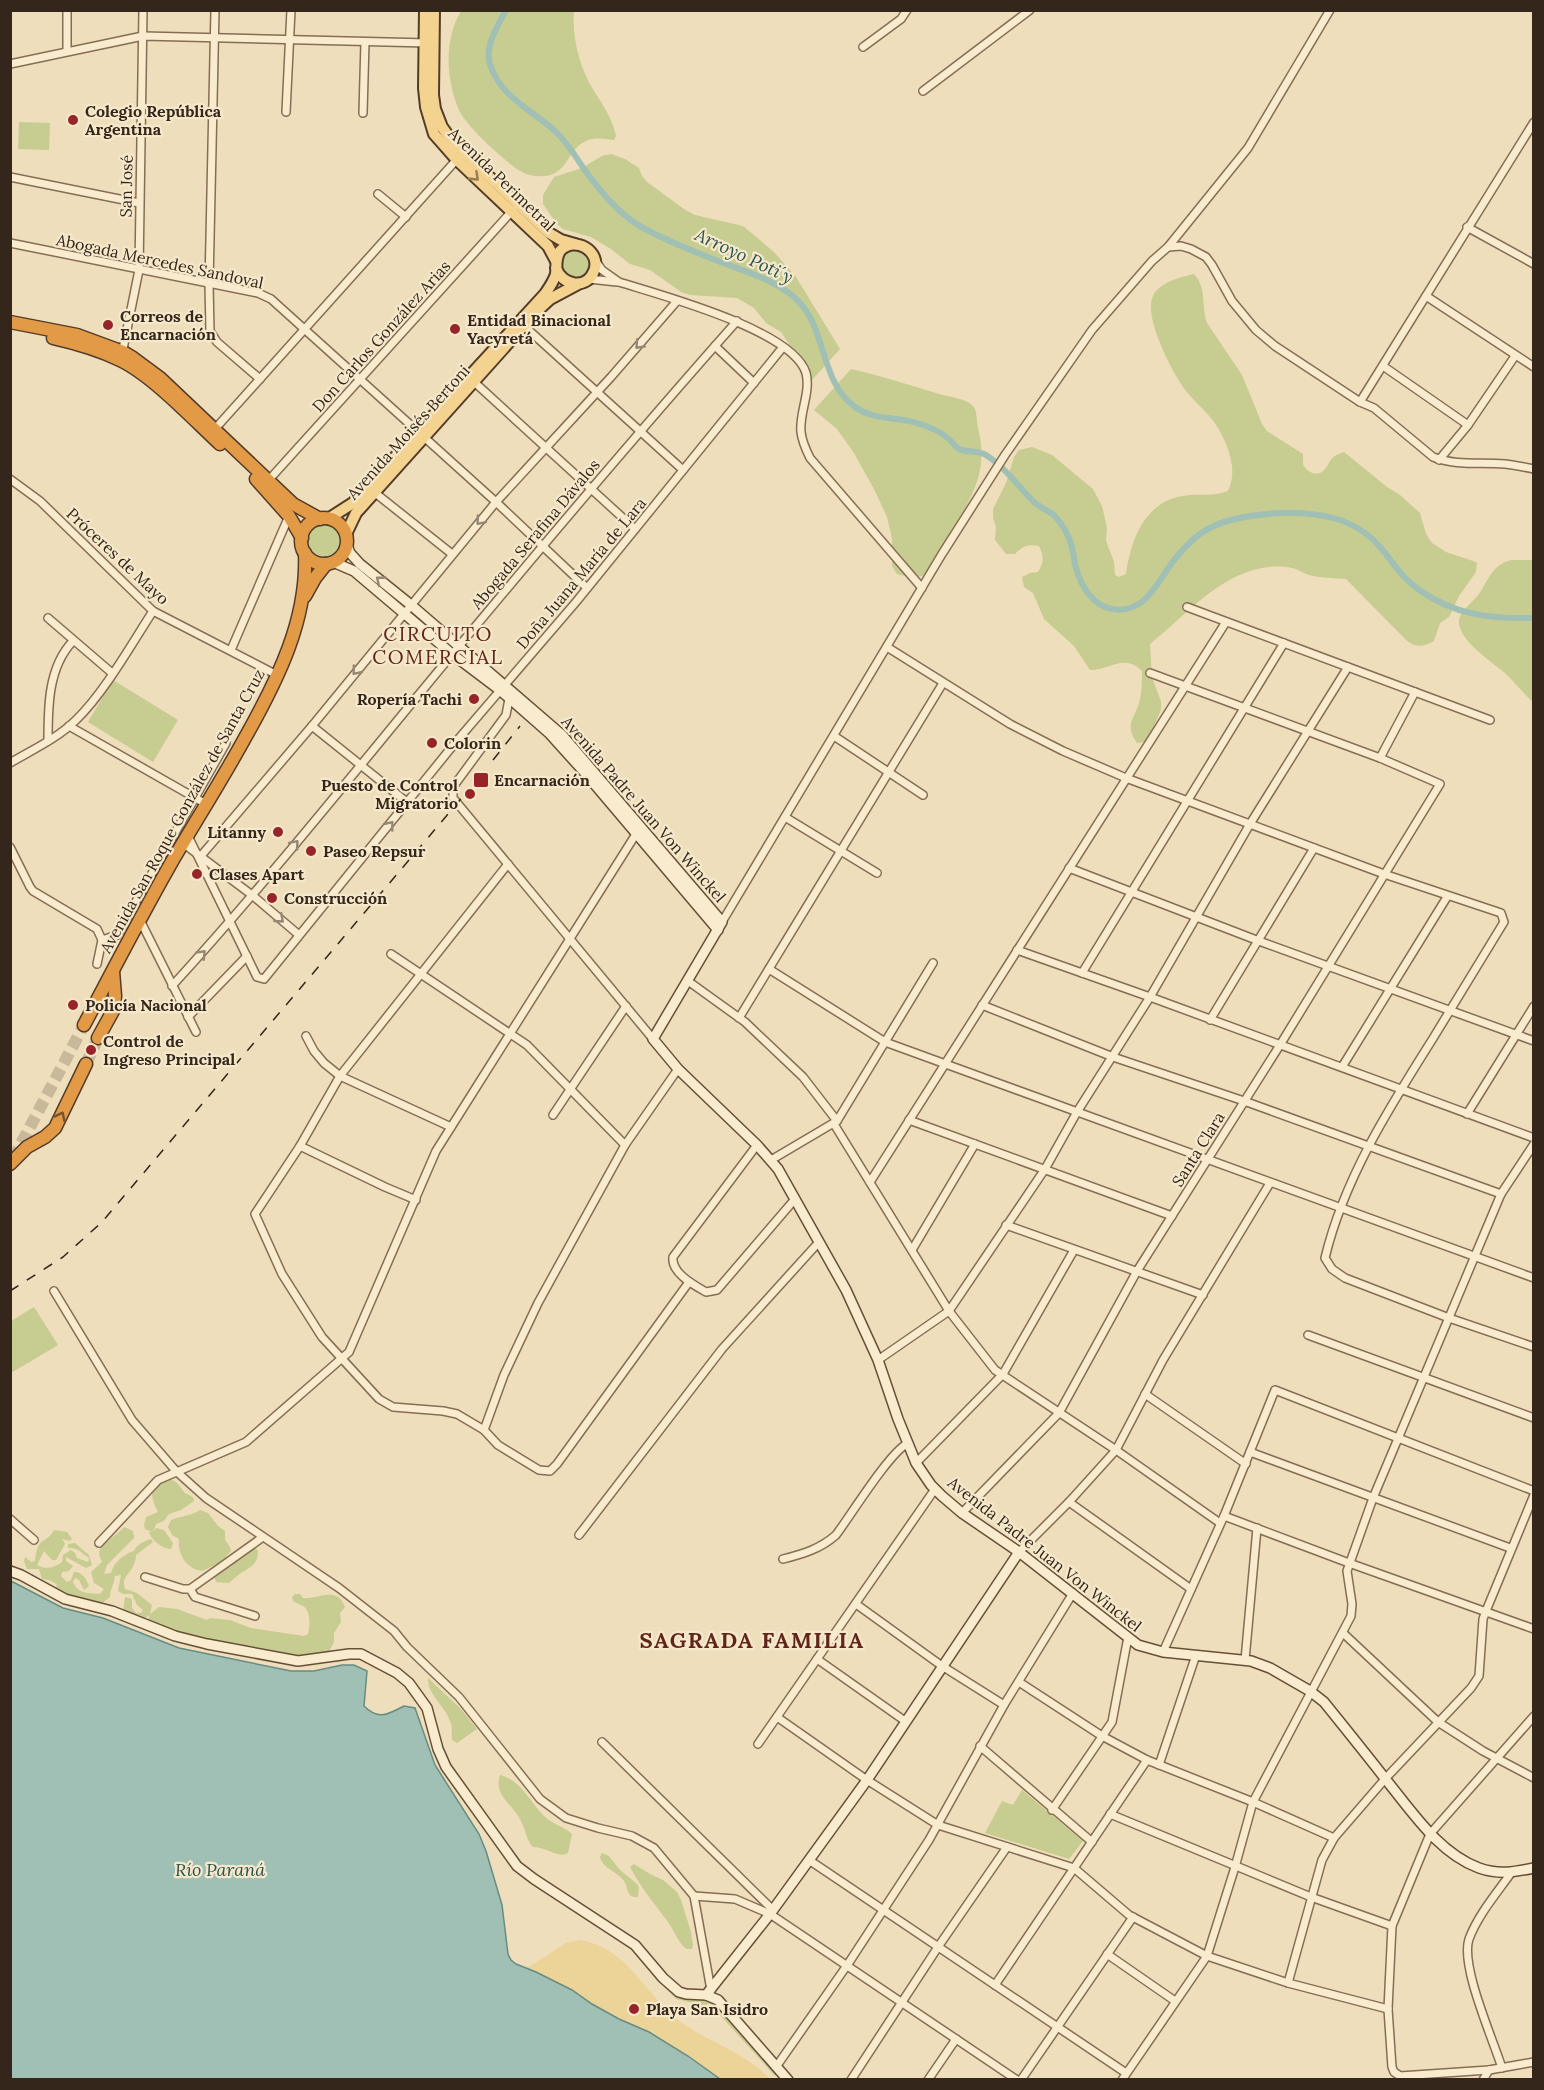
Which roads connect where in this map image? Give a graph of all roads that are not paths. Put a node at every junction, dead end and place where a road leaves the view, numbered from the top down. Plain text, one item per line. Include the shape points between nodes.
1 (67, 10) edge
2 (143, 10) edge
3 (215, 10) edge
4 (291, 10) edge
5 (425, 10) edge
6 (434, 10) edge
7 (907, 10) edge
8 (1029, 10) edge
9 (1330, 10) edge
10 (143, 36) junction
11 (213, 38) junction
12 (290, 40) junction
13 (365, 42) junction
14 (429, 43) junction
15 (864, 46) dead end
16 (67, 51) junction
17 (10, 64) edge
18 (923, 91) dead end
19 (286, 112) dead end
20 (363, 114) dead end
21 (1533, 122) edge
22 (459, 156) junction
23 (10, 177) edge
24 (378, 194) dead end
25 (139, 203) junction
26 (514, 208) junction
27 (405, 218) junction
28 (1467, 226) junction
29 (10, 243) edge
30 (575, 244) junction
31 (1168, 247) junction
32 (595, 260) junction
33 (1533, 264) edge
34 (556, 265) junction
35 (139, 270) junction
36 (584, 281) junction
37 (619, 282) junction
38 (209, 284) junction
39 (1426, 296) junction
40 (677, 301) junction
41 (737, 321) junction
42 (10, 322) edge
43 (521, 324) junction
44 (305, 329) junction
45 (10, 330) edge
46 (715, 346) junction
47 (783, 347) junction
48 (122, 356) junction
49 (1515, 356) junction
50 (1383, 366) junction
51 (1533, 367) edge
52 (260, 379) junction
53 (470, 380) junction
54 (360, 381) junction
55 (754, 382) junction
56 (597, 392) junction
57 (1360, 402) junction
58 (1468, 425) junction
59 (640, 431) junction
60 (212, 432) junction
61 (420, 435) junction
62 (546, 446) junction
63 (1439, 459) junction
64 (1533, 469) edge
65 (683, 470) junction
66 (10, 479) edge
67 (266, 483) junction
68 (591, 488) junction
69 (374, 492) junction
70 (496, 502) junction
71 (289, 516) junction
72 (324, 519) junction
73 (635, 529) junction
74 (302, 538) junction
75 (346, 539) junction
76 (542, 546) junction
77 (305, 553) junction
78 (453, 554) junction
79 (330, 563) junction
80 (587, 588) junction
81 (922, 588) junction
82 (303, 600) junction
83 (1186, 607) dead end
84 (408, 609) junction
85 (153, 612) junction
86 (48, 618) dead end
87 (1226, 621) junction
88 (73, 641) junction
89 (1284, 643) junction
90 (887, 647) junction
91 (231, 650) junction
92 (455, 650) junction
93 (1348, 667) junction
94 (112, 673) junction
95 (1150, 673) dead end
96 (277, 675) junction
97 (943, 683) junction
98 (1185, 685) junction
99 (503, 688) junction
100 (1415, 692) junction
101 (509, 699) junction
102 (1243, 707) junction
103 (1490, 720) dead end
104 (69, 726) junction
105 (312, 726) junction
106 (1308, 732) junction
107 (834, 736) junction
108 (48, 741) junction
109 (226, 743) dead end
110 (1380, 758) junction
111 (10, 763) edge
112 (360, 766) junction
113 (889, 773) junction
114 (1126, 778) junction
115 (923, 795) dead end
116 (194, 797) junction
117 (1187, 801) junction
118 (408, 803) junction
119 (206, 804) junction
120 (785, 817) junction
121 (1250, 824) junction
122 (636, 834) junction
123 (186, 840) junction
124 (10, 847) edge
125 (1314, 848) junction
126 (841, 851) junction
127 (200, 857) junction
128 (508, 864) junction
129 (1070, 868) junction
130 (877, 873) dead end
131 (1384, 874) junction
132 (1132, 892) junction
133 (252, 895) junction
134 (1447, 897) junction
135 (1196, 917) junction
136 (140, 920) junction
137 (231, 922) junction
138 (720, 926) junction
139 (299, 935) junction
140 (570, 939) junction
141 (102, 940) junction
142 (1259, 941) junction
143 (1017, 950) junction
144 (392, 954) dead end
145 (247, 956) junction
146 (97, 963) dead end
147 (933, 963) dead end
148 (1328, 967) junction
149 (769, 969) junction
150 (113, 970) junction
151 (421, 974) junction
152 (1082, 974) junction
153 (688, 981) junction
154 (172, 986) junction
155 (1391, 989) junction
156 (1150, 997) junction
157 (982, 1005) junction
158 (626, 1006) junction
159 (1533, 1006) edge
160 (1450, 1011) junction
161 (188, 1017) junction
162 (740, 1018) junction
163 (1210, 1020) junction
164 (84, 1025) tunnel mouth
165 (196, 1032) dead end
166 (510, 1032) junction
167 (306, 1036) dead end
168 (1516, 1036) junction
169 (98, 1038) tunnel mouth
170 (653, 1039) junction
171 (1533, 1041) edge
172 (885, 1042) junction
173 (1280, 1045) junction
174 (1113, 1057) junction
175 (86, 1064) tunnel mouth
176 (945, 1064) junction
177 (1342, 1067) junction
178 (678, 1069) junction
179 (340, 1076) junction
180 (1401, 1089) junction
181 (570, 1090) junction
182 (1244, 1101) junction
183 (1077, 1112) junction
184 (1467, 1114) junction
185 (553, 1115) dead end
186 (909, 1120) junction
187 (837, 1121) junction
188 (451, 1127) junction
189 (1533, 1138) edge
190 (975, 1144) junction
191 (1533, 1144) edge
192 (625, 1145) junction
193 (757, 1145) junction
194 (300, 1146) junction
195 (1368, 1146) junction
196 (771, 1160) junction
197 (1207, 1160) junction
198 (14, 1161) edge
199 (1045, 1169) junction
200 (870, 1182) junction
201 (1270, 1183) junction
202 (1502, 1194) junction
203 (795, 1199) junction
204 (416, 1200) junction
205 (1341, 1208) junction
206 (1172, 1216) junction
207 (1006, 1225) junction
208 (819, 1242) junction
209 (912, 1250) junction
210 (1074, 1250) junction
211 (1475, 1258) junction
212 (1137, 1271) junction
213 (1533, 1278) edge
214 (689, 1282) junction
215 (54, 1291) dead end
216 (1203, 1294) junction
217 (949, 1311) junction
218 (1449, 1318) junction
219 (1308, 1335) dead end
220 (1533, 1347) edge
221 (341, 1359) junction
222 (878, 1360) junction
223 (1003, 1374) junction
224 (1424, 1377) junction
225 (1145, 1394) junction
226 (1059, 1413) junction
227 (1533, 1418) edge
228 (484, 1430) junction
229 (1399, 1439) junction
230 (908, 1443) junction
231 (1116, 1450) junction
232 (1251, 1452) junction
233 (916, 1463) junction
234 (1245, 1464) junction
235 (176, 1471) junction
236 (935, 1489) junction
237 (1533, 1493) edge
238 (1373, 1498) junction
239 (1069, 1502) junction
240 (962, 1513) junction
241 (1224, 1516) junction
242 (10, 1519) edge
243 (1220, 1523) junction
244 (1257, 1528) junction
245 (579, 1535) dead end
246 (263, 1537) junction
247 (34, 1540) dead end
248 (99, 1543) dead end
249 (1510, 1548) junction
250 (1019, 1552) junction
251 (783, 1559) dead end
252 (1349, 1563) junction
253 (10, 1571) edge
254 (145, 1577) dead end
255 (190, 1589) junction
256 (1191, 1589) junction
257 (1073, 1593) junction
258 (856, 1604) junction
259 (1486, 1611) junction
260 (255, 1616) dead end
261 (1533, 1629) edge
262 (1343, 1633) junction
263 (1128, 1637) junction
264 (1163, 1652) junction
265 (1196, 1655) junction
266 (817, 1659) junction
267 (1245, 1660) junction
268 (942, 1666) junction
269 (1019, 1682) junction
270 (1310, 1691) junction
271 (1004, 1705) junction
272 (1533, 1716) edge
273 (777, 1717) junction
274 (905, 1721) junction
275 (1438, 1722) junction
276 (1102, 1736) junction
277 (602, 1742) dead end
278 (758, 1744) dead end
279 (980, 1746) junction
280 (1496, 1758) junction
281 (1147, 1760) junction
282 (1159, 1765) junction
283 (1533, 1778) edge
284 (1385, 1779) junction
285 (867, 1780) junction
286 (1253, 1802) junction
287 (1052, 1810) junction
288 (1110, 1814) junction
289 (938, 1825) junction
290 (1430, 1834) junction
291 (1334, 1838) junction
292 (1092, 1842) junction
293 (1007, 1846) junction
294 (809, 1860) junction
295 (1235, 1867) junction
296 (1074, 1868) junction
297 (1533, 1868) edge
298 (1511, 1873) junction
299 (694, 1896) junction
300 (1311, 1897) junction
301 (882, 1910) junction
302 (772, 1912) junction
303 (1132, 1917) junction
304 (1392, 1926) junction
305 (938, 1947) junction
306 (1107, 1954) junction
307 (1207, 1956) junction
308 (848, 1964) junction
309 (1288, 1983) junction
310 (995, 1985) junction
311 (709, 1993) junction
312 (1175, 2001) junction
313 (902, 2002) junction
314 (1388, 2009) junction
315 (1057, 2028) junction
316 (956, 2039) junction
317 (1533, 2062) edge
318 (776, 2067) junction
319 (1502, 2068) junction
320 (1489, 2070) junction
321 (1124, 2076) edge
322 (788, 2079) edge
323 (851, 2079) edge
324 (928, 2079) edge
325 (1019, 2079) edge
326 (1483, 2079) edge

1 - 16 street
2 - 10 street, San José
3 - 11 street
4 - 12 street
5 - 14 main road, Avenida Perimetral
6 - 14 main road, Avenida Perimetral
7 - 15 street via 902,19
8 - 18 street
9 - 31 street via 1248,148
10 - 11 street
10 - 16 street
10 - 25 street, San José
11 - 12 street
11 - 38 street
12 - 13 street
12 - 19 street
13 - 14 street
13 - 20 street
14 - 22 main road, Avenida Perimetral via 435,109
16 - 17 street
21 - 28 street
22 - 26 main road, Avenida Perimetral
22 - 27 street
23 - 25 street
24 - 27 street
25 - 35 street, San José
26 - 30 main road, Avenida Perimetral via 554,237
26 - 34 main road, Avenida Perimetral via 548,246
26 - 54 street, Don Carlos González Arias
27 - 44 street
28 - 33 street
28 - 39 street
29 - 35 street, Abogada Mercedes Sandoval
30 - 32 main road via 586,247
30 - 34 main road, Avenida Moisés Bertoni via 565,247 557,256
31 - 57 street via 1181,246 1206,257 1232,301 1256,330
31 - 81 street via 1092,330 1005,454
32 - 36 main road via 593,273
32 - 37 street
34 - 36 main road via 562,279 572,284
34 - 43 main road, Avenida Moisés Bertoni via 548,289
35 - 38 street, Abogada Mercedes Sandoval
35 - 48 street, San José
36 - 37 street
36 - 43 main road, Avenida Moisés Bertoni via 550,299
37 - 40 street
38 - 44 street, Abogada Mercedes Sandoval via 265,296
38 - 52 street via 213,337
39 - 49 street
39 - 50 street
40 - 41 street
40 -> 56 street
41 - 46 street, Abogada Serafina Dávalos
41 - 47 street
42 - 48 highway via 77,335
43 - 53 main road, Avenida Moisés Bertoni
43 - 56 street
44 - 52 street
44 - 54 street, Abogada Mercedes Sandoval
45 - 48 highway
46 - 55 street
46 - 59 street, Abogada Serafina Dávalos
47 - 55 street, Doña Juana María de Lara
47 - 81 street via 803,364 808,380 801,434 810,458
48 - 60 highway
49 - 51 street
49 - 58 street
50 - 57 street
50 - 58 street
52 - 60 street
53 - 61 main road, Avenida Moisés Bertoni
53 - 62 street
54 - 61 street, Abogada Mercedes Sandoval
54 - 67 street, Don Carlos González Arias
55 - 65 street, Doña Juana María de Lara
56 - 59 street
56 - 62 street
57 - 63 street via 1374,408
58 - 63 street
59 - 65 street
59 - 68 street, Abogada Serafina Dávalos
60 - 67 highway
61 - 69 main road, Avenida Moisés Bertoni
61 - 70 street, Abogada Mercedes Sandoval
61 - 72 main road, Avenida Moisés Bertoni via 353,503
62 - 68 street
62 - 70 street
63 - 64 street
65 - 73 street, Doña Juana María de Lara
66 - 85 street, Próceres de Mayo via 40,501
67 - 71 highway
67 - 72 highway via 298,508
68 - 73 street
68 - 76 street, Abogada Serafina Dávalos
69 - 75 main road, Avenida Moisés Bertoni via 352,518
69 - 78 street
70 - 76 street, Abogada Mercedes Sandoval
70 -> 78 street
71 - 74 highway
71 - 91 street
72 - 74 highway via 309,525
72 - 75 highway via 339,524
73 - 80 street, Doña Juana María de Lara
74 - 77 highway
75 - 79 highway via 343,554
84 -> 75 main road, Avenida Padre Juan Von Winckel via 360,564
76 - 80 street, Abogada Mercedes Sandoval
76 - 92 street, Abogada Serafina Dávalos
77 - 79 highway via 312,560
77 - 82 highway, Avenida San Roque González de Santa Cruz
78 - 84 street
79 - 82 highway, Avenida San Roque González de Santa Cruz via 315,578
79 - 84 main road, Avenida Padre Juan Von Winckel via 354,571
80 - 99 street, Doña Juana María de Lara
81 - 90 street
82 - 96 highway, Avenida San Roque González de Santa Cruz
83 - 87 street
84 - 92 main road, Avenida Padre Juan Von Winckel
84 -> 105 street
85 - 91 street, Próceres de Mayo
85 - 94 street
86 - 88 street
87 - 89 street
87 - 98 street
88 - 94 street
88 - 108 street via 52,681
89 - 93 street
89 - 102 street
90 - 97 street
90 - 107 street
91 - 96 street, Próceres de Mayo
92 - 99 main road, Avenida Padre Juan Von Winckel
92 - 112 street, Abogada Serafina Dávalos
93 - 100 street
93 - 106 street
94 - 104 street
95 - 98 street
96 - 119 highway, Avenida San Roque González de Santa Cruz via 260,713
97 - 113 street
97 - 114 street via 1010,724
98 - 102 street
98 - 114 street
99 - 101 main road, Avenida Padre Juan Von Winckel
99 - 118 street, Doña Juana María de Lara
99 - 138 main road, Avenida Padre Juan Von Winckel via 554,727 575,749
100 - 103 street
100 - 110 street
101 - 122 main road, Avenida Padre Juan Von Winckel via 563,747
101 - 128 street via 506,715 452,793
102 - 106 street
102 - 117 street
104 - 108 street
104 - 116 street
105 - 112 street
105 - 127 street
106 - 110 street
106 - 121 street
107 - 113 street
107 - 120 street
108 - 111 street
109 - 116 street
110 - 131 street, Santa Clara via 1440,784
112 - 118 street
133 -> 112 street, Abogada Serafina Dávalos
113 - 115 street
113 - 126 street
114 - 117 street
114 - 129 street
116 - 119 street
116 - 141 street via 117,935
117 - 121 street
117 - 132 street
139 -> 118 street, Doña Juana María de Lara
119 - 123 highway, Avenida San Roque González de Santa Cruz
120 - 126 street
120 - 138 street
121 - 125 street
121 - 135 street
122 - 138 main road, Avenida Padre Juan Von Winckel
122 - 140 street
123 - 127 street
123 - 136 highway, Avenida San Roque González de Santa Cruz
124 - 141 street via 33,891 97,929
125 - 131 street
125 - 142 street
126 - 130 street
126 - 149 street
127 - 133 street
127 - 137 street
128 - 140 street
128 - 151 street
129 - 132 street
129 - 143 street
131 - 134 street
131 - 148 street, Santa Clara
132 - 135 street
132 - 152 street
133 - 137 street, Abogada Serafina Dávalos
133 -> 139 street
134 - 155 street
134 - 160 street via 1501,913 1504,918
135 - 142 street
135 - 156 street
136 - 150 highway, Avenida San Roque González de Santa Cruz
136 - 154 street
137 - 145 street
154 -> 137 street, Abogada Serafina Dávalos
138 - 153 main road, Avenida Padre Juan Von Winckel
139 - 145 street, Doña Juana María de Lara via 262,979 257,977
140 - 158 street
140 - 166 street
141 - 146 street
142 - 148 street
142 - 163 street
143 - 152 street
143 - 157 street
144 - 151 street
145 - 161 street
147 - 172 street
148 - 155 street
148 - 173 street, Santa Clara
149 - 162 street
149 - 172 street
150 - 164 highway, Avenida San Roque González de Santa Cruz
150 - 169 highway, Avenida San Roque González de Santa Cruz via 114,1008
151 - 166 street
151 - 179 street
152 - 156 street
153 - 162 street
153 - 170 main road, Avenida Padre Juan Von Winckel
154 - 161 street
155 - 160 street
155 - 177 street
156 - 163 street
156 - 174 street
157 - 174 street
157 - 176 street
158 - 170 street
158 - 181 street
159 - 168 street
160 - 168 street
160 - 180 street
161 - 165 street
162 - 187 street via 803,1077
163 - 173 street
166 - 181 street
166 - 188 street
167 - 179 street via 319,1057
168 - 171 street
168 - 184 street
170 - 178 main road, Avenida Padre Juan Von Winckel
172 - 176 street
172 - 187 street
173 - 177 street
173 - 182 street, Santa Clara
174 - 182 street
174 - 183 street
198 -> 175 highway via 55,1128
176 - 183 street
176 - 186 street
177 - 180 street
178 - 192 street
178 - 193 main road, Avenida Padre Juan Von Winckel
179 - 188 street
179 - 194 street
180 - 184 street
180 - 195 street
181 - 185 street
181 - 192 street
182 - 195 street
182 - 197 street, Santa Clara
183 - 197 street
183 - 199 street
184 - 189 street
186 - 190 street
186 - 200 street
187 - 196 street
187 - 200 street via 834,1124
188 - 204 street via 436,1151
190 - 199 street
190 - 209 street
191 - 202 street
192 - 228 street via 537,1303
193 - 196 main road, Avenida Padre Juan Von Winckel
193 - 214 street via 673,1257 672,1263
194 - 204 street
194 - 221 street via 255,1214 282,1274 322,1337
195 - 202 street
195 - 205 street
196 - 203 main road, Avenida Padre Juan Von Winckel
197 - 201 street
197 - 206 street, Santa Clara
199 - 206 street
199 - 207 street
200 - 209 street
201 - 205 street
201 - 216 street
202 - 211 street
203 - 208 main road, Avenida Padre Juan Von Winckel
203 - 214 street via 717,1290 706,1292
204 - 221 street via 349,1352
205 - 211 street
205 - 218 street via 1325,1258 1332,1269 1345,1278
206 - 212 street, Santa Clara
207 - 210 street
207 - 217 street
208 - 222 main road, Avenida Padre Juan Von Winckel
208 - 245 street via 723,1349
209 - 217 street
210 - 212 street
210 - 223 street
211 - 213 street
211 - 218 street
212 - 216 street
212 - 226 street, Santa Clara
214 - 228 street via 550,1471 539,1470 498,1445
215 - 235 street via 132,1419
216 - 225 street
217 - 222 street
217 - 223 street via 995,1370
218 - 220 street
218 - 224 street
219 - 224 street
221 - 228 street via 379,1399 393,1407 458,1414
221 - 235 street via 246,1442
222 - 230 main road, Avenida Padre Juan Von Winckel
223 - 226 street
223 - 233 street
224 - 227 street
224 - 229 street
225 - 231 street
225 - 234 street
226 - 231 street
226 - 240 street, Santa Clara
229 - 232 street via 1275,1390
229 - 237 street
229 - 238 street
230 - 233 main road, Avenida Padre Juan Von Winckel
230 - 251 street via 898,1449 837,1535 815,1549
231 - 239 street
231 - 243 street
232 - 234 street
232 - 238 street
233 - 236 main road, Avenida Padre Juan Von Winckel
234 - 241 street
235 - 246 street via 206,1498
235 - 248 street via 158,1480
236 - 240 main road, Avenida Padre Juan Von Winckel
236 - 258 street
237 - 249 street
238 - 249 street
238 - 252 street
239 - 250 street
239 - 256 street
240 - 250 main road, Avenida Padre Juan Von Winckel
241 - 243 street
241 - 244 street
242 - 247 street
243 - 256 street
244 - 252 street
244 - 267 street
246 - 255 street
246 - 299 street via 394,1631 459,1697 540,1799 566,1818 632,1836 654,1848
249 - 259 street
250 - 257 main road, Avenida Padre Juan Von Winckel
250 - 268 main road
252 - 259 street
252 - 262 street via 1346,1576 1352,1610
253 - 311 main road via 65,1599 112,1611 175,1636 298,1661 361,1654 398,1673 427,1708 447,1767 518,1866 635,1946 679,1992
254 - 255 street
255 - 260 street via 195,1597
256 - 264 street
257 - 263 main road, Avenida Padre Juan Von Winckel
257 - 269 street
258 - 266 street
258 - 268 street
259 - 261 street
259 - 275 street via 1479,1676
262 - 270 street
262 - 275 street
263 - 264 main road, Avenida Padre Juan Von Winckel via 1145,1648
263 - 276 street via 1112,1722
264 - 265 main road, Avenida Padre Juan Von Winckel
265 - 267 main road, Avenida Padre Juan Von Winckel
265 - 282 street
266 - 273 street
266 - 274 street
267 - 270 main road, Avenida Padre Juan Von Winckel via 1270,1668
268 - 271 street
268 - 274 main road
269 - 271 street
269 - 276 street
270 - 284 main road, Avenida Padre Juan Von Winckel via 1324,1702
270 - 286 street
271 - 279 street
272 - 280 street
273 - 278 street
273 - 285 street
274 - 285 main road
275 - 280 street
275 - 284 street
276 - 281 street
276 - 287 street
277 - 302 street
279 - 287 street
279 - 289 street
280 - 283 street
280 - 290 street
281 - 282 street
281 - 288 street
282 - 286 street
284 - 290 main road, Avenida Padre Juan Von Winckel
284 - 291 street
285 - 289 street
285 - 294 main road
286 - 291 street
286 - 295 street
287 - 292 street
288 - 292 street
288 - 295 street
289 - 293 street
289 - 301 street
290 - 298 main road, Avenida Padre Juan Von Winckel via 1467,1862 1490,1871
290 - 304 street
291 - 300 street via 1322,1860
292 - 296 street
293 - 296 street
293 - 305 street
294 - 301 street
294 - 302 main road
295 - 300 street
295 - 307 street
296 - 303 street
296 - 310 street
297 - 298 main road, Avenida Padre Juan Von Winckel
298 - 319 street via 1478,1920 1468,1942 1468,1968
299 - 302 street via 735,1899
299 - 311 street
300 - 304 street
300 - 309 street
301 - 305 street
301 - 308 street
302 - 308 street
302 - 311 main road
303 - 306 street
303 - 307 street
304 - 314 street
305 - 310 street
305 - 313 street
306 - 312 street
306 - 315 street
307 - 309 street
307 - 312 street
308 - 313 street
308 - 318 street
309 - 314 street
310 - 315 street
311 - 318 main road
312 - 321 street
313 - 316 street
313 - 323 street
314 - 320 street via 1394,2072 1407,2077
315 - 321 street
315 - 325 street
316 - 324 street
316 - 325 street
317 - 319 street
318 - 322 main road
319 - 320 street
320 - 326 street

